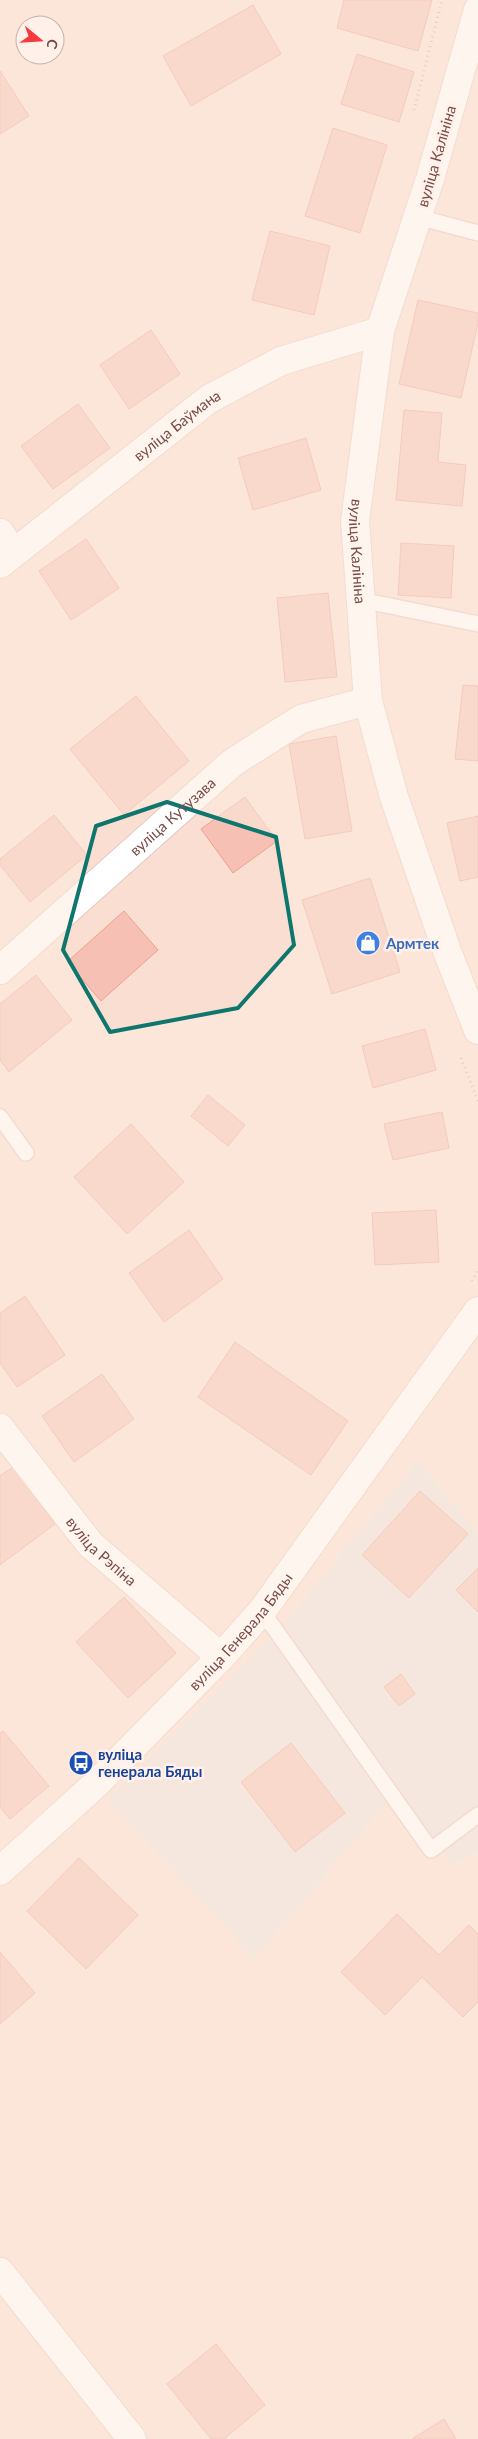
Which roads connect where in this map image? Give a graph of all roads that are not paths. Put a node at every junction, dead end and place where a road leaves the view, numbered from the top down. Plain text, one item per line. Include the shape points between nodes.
1 (477, 16) edge
2 (418, 217) junction
3 (478, 233) edge
4 (380, 331) junction
5 (4, 550) edge
6 (360, 600) junction
7 (478, 624) edge
8 (368, 701) junction
9 (0, 970) edge
10 (478, 1030) edge
11 (0, 1117) edge
12 (26, 1153) dead end
13 (478, 1311) edge
14 (0, 1428) edge
15 (262, 1610) junction
16 (221, 1657) junction
17 (478, 1815) edge
18 (0, 1871) edge
19 (0, 2272) edge
20 (132, 2439) edge

1 - 2 street, вуліца Калініна
2 - 3 lane
2 - 4 street, вуліца Калініна
4 - 5 street, вуліца Баўмана via 281,361 209,400
4 - 6 street, вуліца Калініна via 355,521
6 - 7 lane
6 - 8 street, вуліца Калініна
8 - 9 street, вуліца Кутузава via 301,719 232,763
8 - 10 street, вуліца Калініна via 394,797 447,952
11 - 12 lane
13 - 15 street, вуліца Генерала Бяды
14 - 16 street, вуліца Рэпіна via 90,1544
15 - 16 street, вуліца Генерала Бяды
15 - 17 lane via 431,1850
16 - 18 street, вуліца Генерала Бяды via 96,1784
19 - 20 street

